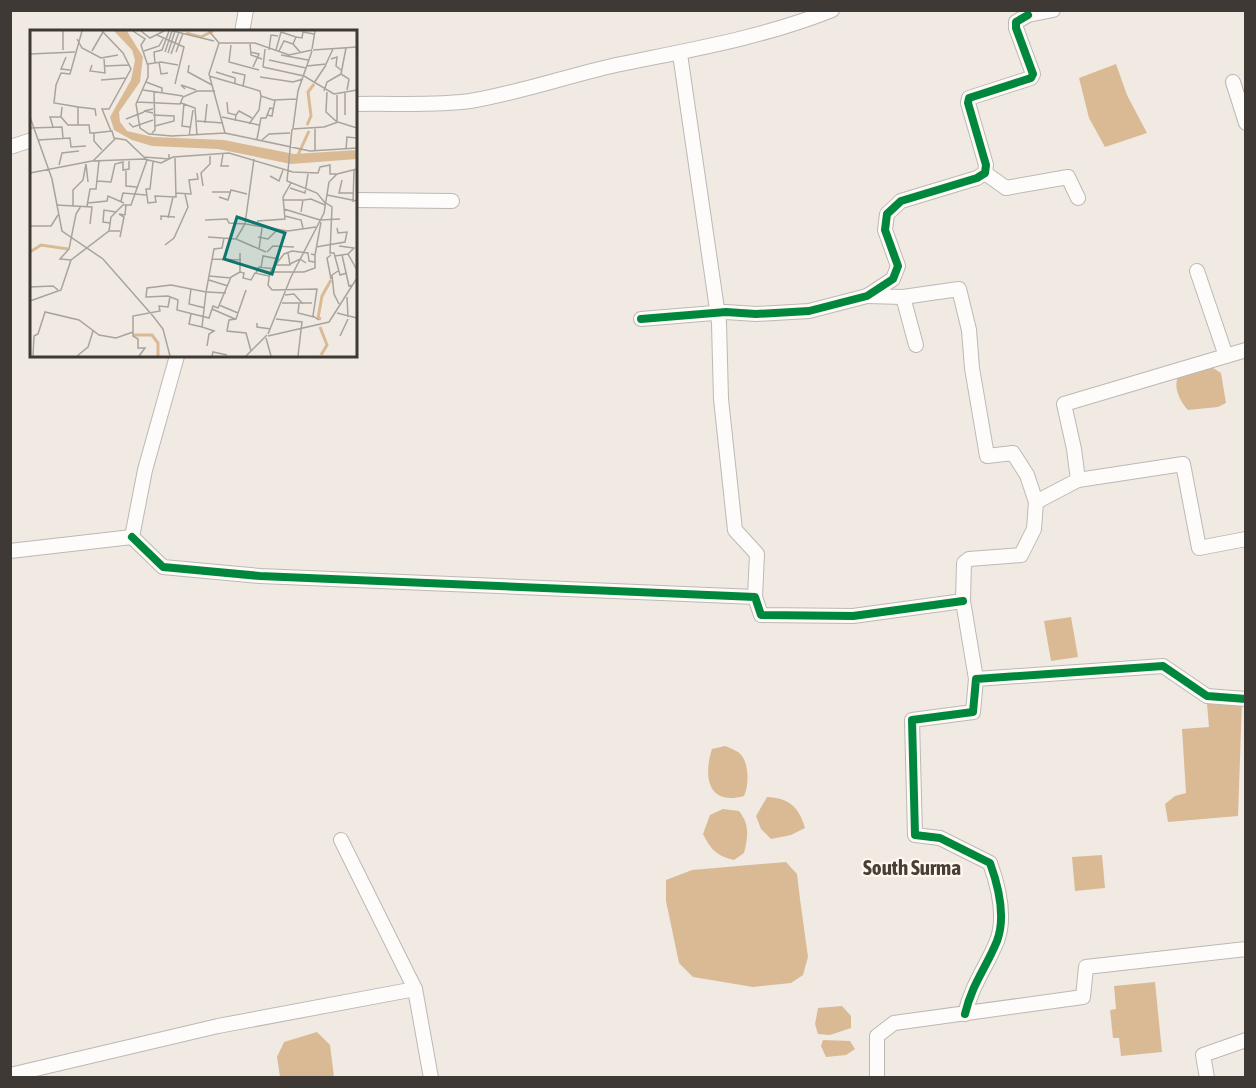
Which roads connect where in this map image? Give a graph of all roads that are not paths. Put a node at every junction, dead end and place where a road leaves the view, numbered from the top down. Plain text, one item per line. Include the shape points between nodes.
1 (246, 10) edge
2 (832, 10) edge
3 (1053, 10) edge
4 (1027, 13) edge
5 (242, 30) edge
6 (680, 54) junction
7 (1233, 82) dead end
8 (357, 104) edge
9 (1245, 123) edge
10 (30, 141) edge
11 (10, 147) edge
12 (985, 173) junction
13 (1078, 198) dead end
14 (357, 200) edge
15 (452, 201) dead end
16 (1197, 270) dead end
17 (867, 296) junction
18 (903, 297) junction
19 (717, 312) junction
20 (641, 319) dead end
21 (916, 345) dead end
22 (1245, 350) edge
23 (1226, 356) junction
24 (177, 357) edge
25 (1078, 480) junction
26 (1036, 502) junction
27 (132, 537) junction
28 (1245, 539) edge
29 (10, 551) edge
30 (755, 597) junction
31 (963, 601) junction
32 (976, 679) junction
33 (1245, 699) edge
34 (341, 840) dead end
35 (1245, 949) edge
36 (415, 989) junction
37 (965, 1014) junction
38 (1245, 1040) edge
39 (10, 1075) edge
40 (431, 1077) edge
41 (877, 1077) edge
42 (1208, 1077) edge

1 - 5 street
2 - 6 street via 803,22
3 - 4 street
4 - 12 street via 1016,22 1016,28 1033,74 1031,78 969,98
6 - 8 street via 616,65 509,94 467,101
6 - 19 street
7 - 9 street
10 - 11 street
12 - 13 street via 1006,188 1068,177
12 - 17 street via 901,201 887,214 885,230 898,266 893,279
14 - 15 street
16 - 23 street
17 - 18 street
17 - 19 street via 809,311
18 - 21 street
18 - 26 street via 959,289 969,330 987,456 1013,453 1028,475
19 - 20 street
19 - 30 street via 721,399 735,531 757,554
22 - 23 street
23 - 25 street via 1064,404
24 - 27 street via 145,470
25 - 26 street
25 - 28 street via 1183,464 1199,548
26 - 31 street via 1034,529 1021,555 965,561
27 - 29 street
27 - 30 street via 163,567 260,576
30 - 31 street via 761,615 853,616
31 - 32 street
32 - 33 street via 1163,666 1208,696
32 - 37 street via 973,712 912,720 915,835 940,838 990,863 997,884 998,939 970,991
34 - 36 street
35 - 37 street via 1086,967 1083,998
36 - 39 street via 218,1026
36 - 40 street
37 - 41 street via 894,1023 877,1036
38 - 42 street via 1203,1054

